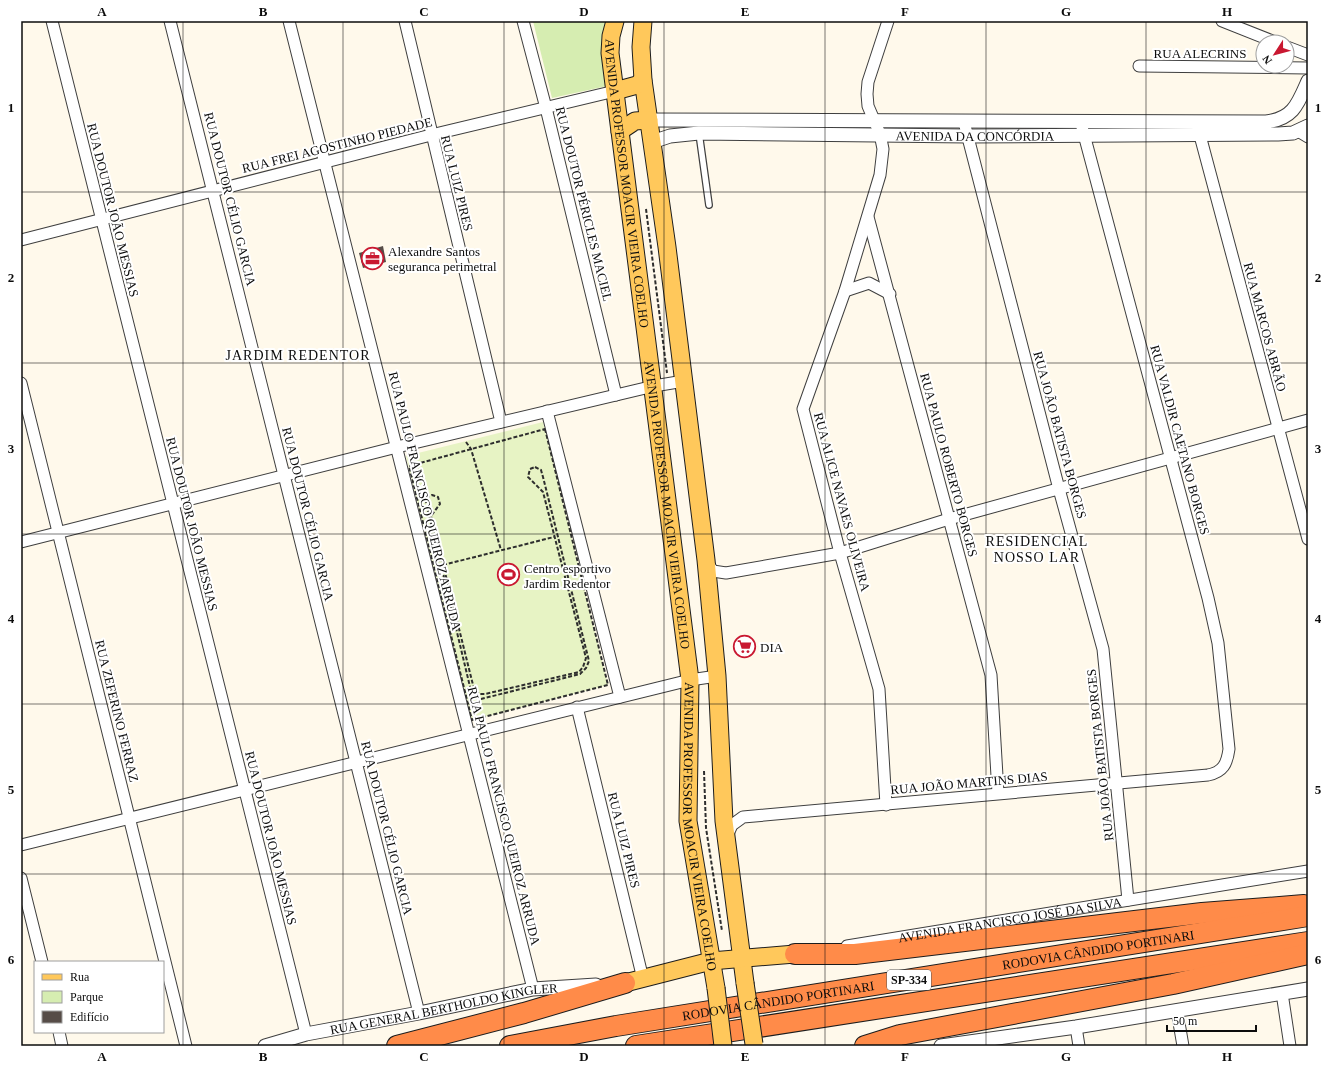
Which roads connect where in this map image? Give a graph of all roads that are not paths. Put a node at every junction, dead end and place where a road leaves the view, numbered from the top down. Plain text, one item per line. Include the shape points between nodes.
1 (52, 21) edge
2 (170, 21) edge
3 (289, 21) edge
4 (405, 21) edge
5 (523, 21) edge
6 (614, 21) edge
7 (643, 21) edge
8 (888, 21) edge
9 (1222, 21) edge
10 (1255, 34) edge
11 (1295, 50) edge
12 (1308, 55) edge
13 (1139, 66) dead end
14 (1308, 68) edge
15 (643, 80) junction
16 (1308, 81) edge
17 (615, 91) junction
18 (546, 108) junction
19 (649, 120) junction
20 (874, 121) junction
21 (1080, 121) junction
22 (964, 122) junction
23 (1037, 122) junction
24 (698, 127) junction
25 (1198, 128) junction
26 (620, 131) junction
27 (1305, 131) edge
28 (880, 134) junction
29 (1084, 134) junction
30 (431, 135) junction
31 (1038, 135) junction
32 (968, 136) junction
33 (652, 142) junction
34 (325, 162) junction
35 (213, 191) junction
36 (709, 205) dead end
37 (868, 217) junction
38 (102, 220) junction
39 (21, 240) edge
40 (845, 291) junction
41 (890, 294) junction
42 (684, 382) junction
43 (21, 383) edge
44 (654, 386) junction
45 (616, 395) junction
46 (547, 411) junction
47 (1308, 420) edge
48 (501, 422) junction
49 (1278, 429) junction
50 (397, 447) junction
51 (1170, 458) junction
52 (285, 476) junction
53 (1059, 489) junction
54 (173, 504) junction
55 (948, 519) junction
56 (58, 534) junction
57 (1308, 539) edge
58 (21, 542) edge
59 (840, 553) junction
60 (706, 560) junction
61 (717, 676) junction
62 (690, 680) junction
63 (620, 698) junction
64 (577, 707) junction
65 (469, 734) junction
66 (356, 761) junction
67 (1223, 768) joint
68 (1116, 785) junction
69 (244, 789) junction
70 (998, 793) junction
71 (886, 805) junction
72 (129, 818) junction
73 (726, 838) junction
74 (21, 845) edge
75 (1308, 871) edge
76 (21, 878) edge
77 (1128, 900) junction
78 (1308, 904) edge
79 (1308, 916) edge
80 (1308, 942) edge
81 (795, 954) junction
82 (1308, 954) edge
83 (741, 957) junction
84 (42, 961) edge
85 (711, 961) junction
86 (634, 981) junction
87 (534, 989) junction
88 (1308, 989) edge
89 (1282, 993) junction
90 (1177, 1011) junction
91 (419, 1013) junction
92 (1076, 1027) junction
93 (58, 1033) edge
94 (306, 1034) junction
95 (973, 1044) edge
96 (754, 1045) edge
97 (872, 1045) edge
98 (62, 1046) edge
99 (186, 1046) edge
100 (264, 1046) edge
101 (397, 1046) edge
102 (510, 1046) edge
103 (636, 1046) edge
104 (723, 1046) edge
105 (941, 1046) edge
106 (1079, 1046) edge
107 (1183, 1046) edge
108 (1290, 1046) edge

1 - 38 street, RUA DOUTOR JOÃO MESSIAS
2 - 35 street, RUA DOUTOR CÉLIO GARCIA
3 - 34 street, RUA PAULO FRANCISCO QUEIROZ ARRUDA
4 - 30 street, RUA LUIZ PIRES
5 - 18 street, RUA DOUTOR PÉRICLES MACIEL
6 - 17 main road, AVENIDA PROFESSOR MOACIR VIEIRA COELHO via 610,53
7 - 15 main road, AVENIDA PROFESSOR MOACIR VIEIRA COELHO
8 - 20 street, RUA ALICE NAVAES OLIVEIRA via 868,82 868,106
9 - 10 street
11 - 12 street
13 - 14 street, RUA ALECRINS
15 - 17 main road via 637,85
15 - 19 main road, AVENIDA PROFESSOR MOACIR VIEIRA COELHO
16 - 25 street, AVENIDA DA CONCÓRDIA via 1298,102 1286,116 1277,121
17 - 18 street, RUA FREI AGOSTINHO PIEDADE
17 - 26 main road, AVENIDA PROFESSOR MOACIR VIEIRA COELHO
18 - 30 street, RUA FREI AGOSTINHO PIEDADE
18 - 45 street, RUA DOUTOR PÉRICLES MACIEL
19 - 24 street, AVENIDA DA CONCÓRDIA
19 - 26 main road via 635,121
19 - 33 main road, AVENIDA PROFESSOR MOACIR VIEIRA COELHO
20 - 22 street, AVENIDA DA CONCÓRDIA
20 - 24 street, AVENIDA DA CONCÓRDIA
20 - 28 street, RUA ALICE NAVAES OLIVEIRA
21 - 23 street, AVENIDA DA CONCÓRDIA
21 - 25 street, AVENIDA DA CONCÓRDIA
21 - 29 street, RUA VALDIR CAETANO BORGES
22 - 23 street, AVENIDA DA CONCÓRDIA
22 - 32 street, RUA JOÃO BATISTA BORGES
23 - 31 street
24 - 28 street, AVENIDA DA CONCÓRDIA
24 - 33 street, AVENIDA DA CONCÓRDIA
24 - 36 lane
25 - 27 street, AVENIDA DA CONCÓRDIA via 1278,134
25 - 29 street, AVENIDA DA CONCÓRDIA
25 - 49 street, RUA MARCOS ABRÃO
26 - 44 main road, AVENIDA PROFESSOR MOACIR VIEIRA COELHO
28 - 32 street, AVENIDA DA CONCÓRDIA
28 - 37 street, RUA ALICE NAVAES OLIVEIRA via 882,161
29 - 31 street, AVENIDA DA CONCÓRDIA
29 - 51 street, RUA VALDIR CAETANO BORGES
30 - 34 street, RUA FREI AGOSTINHO PIEDADE
30 - 48 street, RUA LUIZ PIRES
31 - 32 street, AVENIDA DA CONCÓRDIA
32 - 53 street, RUA JOÃO BATISTA BORGES
33 - 42 main road, AVENIDA PROFESSOR MOACIR VIEIRA COELHO
34 - 35 street, RUA FREI AGOSTINHO PIEDADE
34 - 50 street, RUA PAULO FRANCISCO QUEIROZ ARRUDA
35 - 38 street, RUA FREI AGOSTINHO PIEDADE
35 - 52 street, RUA DOUTOR CÉLIO GARCIA
37 - 40 street, RUA ALICE NAVAES OLIVEIRA
37 - 41 street, RUA PAULO ROBERTO BORGES
38 - 39 street, RUA FREI AGOSTINHO PIEDADE
38 - 54 street, RUA DOUTOR JOÃO MESSIAS
40 - 41 street via 869,283
40 - 59 street, RUA ALICE NAVAES OLIVEIRA via 803,409
41 - 55 street, RUA PAULO ROBERTO BORGES
42 - 44 street
42 - 60 main road, AVENIDA PROFESSOR MOACIR VIEIRA COELHO
43 - 56 street, RUA ZEFERINO FERRAZ
44 - 45 street
44 - 62 main road, AVENIDA PROFESSOR MOACIR VIEIRA COELHO
45 - 46 street
46 - 48 street
46 - 63 street
47 - 49 street
48 - 50 street
49 - 51 street
49 - 57 street, RUA MARCOS ABRÃO
50 - 52 street
50 - 65 street, RUA PAULO FRANCISCO QUEIROZ ARRUDA
51 - 53 street
51 - 67 street, RUA VALDIR CAETANO BORGES via 1218,643 1229,749 1228,760
52 - 54 street
52 - 66 street, RUA DOUTOR CÉLIO GARCIA
53 - 55 street
53 - 68 street, RUA JOÃO BATISTA BORGES via 1103,649
54 - 56 street
54 - 69 street, RUA DOUTOR JOÃO MESSIAS
55 - 59 street
55 - 70 street, RUA PAULO ROBERTO BORGES via 991,675
56 - 58 street
56 - 72 street, RUA ZEFERINO FERRAZ
59 - 60 street via 726,573 713,571
59 - 71 street, RUA ALICE NAVAES OLIVEIRA via 879,689
60 - 61 main road, AVENIDA PROFESSOR MOACIR VIEIRA COELHO
61 - 62 street
61 - 73 main road, AVENIDA PROFESSOR MOACIR VIEIRA COELHO
62 - 63 street
62 - 85 main road, AVENIDA PROFESSOR MOACIR VIEIRA COELHO via 688,821
63 - 64 street
64 - 65 street
64 - 86 street, RUA LUIZ PIRES
65 - 66 street
65 - 87 street, RUA PAULO FRANCISCO QUEIROZ ARRUDA
66 - 69 street
66 - 91 street, RUA DOUTOR CÉLIO GARCIA
67 - 68 street, RUA JOÃO MARTINS DIAS via 1216,774
68 - 70 street, RUA JOÃO MARTINS DIAS
68 - 77 street, RUA JOÃO BATISTA BORGES
69 - 72 street
69 - 94 street, RUA DOUTOR JOÃO MESSIAS
70 - 71 street, RUA JOÃO MARTINS DIAS
71 - 73 street, RUA JOÃO MARTINS DIAS via 743,817 732,825
72 - 74 street
72 - 99 street, RUA ZEFERINO FERRAZ
73 - 83 main road, AVENIDA PROFESSOR MOACIR VIEIRA COELHO
75 - 77 street, AVENIDA FRANCISCO JOSÉ DA SILVA
76 - 84 street
77 - 81 street, AVENIDA FRANCISCO JOSÉ DA SILVA
78 - 81 highway via 1194,914 855,954
79 - 102 highway, RODOVIA CÂNDIDO PORTINARI / SP-334 via 624,1025
80 - 103 highway, RODOVIA CÂNDIDO PORTINARI / SP-334
81 - 83 main road, AVENIDA FRANCISCO JOSÉ DA SILVA
82 - 97 highway via 1173,984 900,1035
83 - 85 main road, AVENIDA FRANCISCO JOSÉ DA SILVA
83 - 96 main road, AVENIDA PROFESSOR MOACIR VIEIRA COELHO, bridge
85 - 86 main road, AVENIDA FRANCISCO JOSÉ DA SILVA
85 - 104 main road, AVENIDA PROFESSOR MOACIR VIEIRA COELHO, bridge
86 - 87 street, RUA GENERAL BERTHOLDO KINGLER
86 - 101 highway
87 - 91 street, RUA GENERAL BERTHOLDO KINGLER
88 - 89 street
89 - 90 street
89 - 108 street
90 - 92 street
90 - 107 street
91 - 94 street, RUA GENERAL BERTHOLDO KINGLER
92 - 95 street
92 - 106 street
93 - 98 street
94 - 100 street, RUA GENERAL BERTHOLDO KINGLER
95 - 105 street

